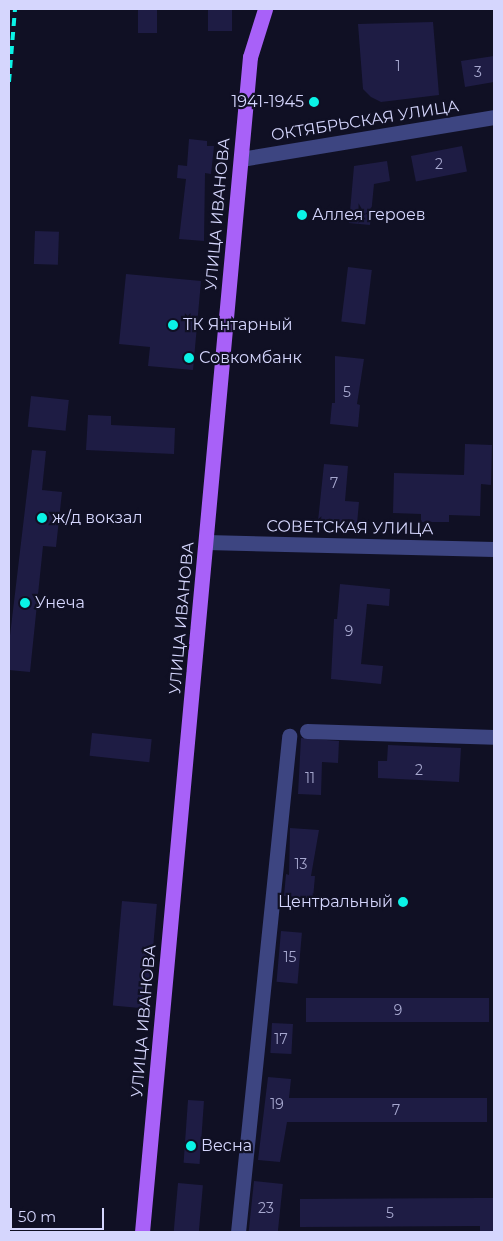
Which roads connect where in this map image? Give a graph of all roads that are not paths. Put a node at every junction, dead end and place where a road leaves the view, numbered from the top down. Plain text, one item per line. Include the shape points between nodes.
1 (265, 9) edge
2 (494, 117) edge
3 (240, 159) junction
4 (206, 542) junction
5 (494, 549) edge
6 (307, 731) dead end
7 (289, 736) dead end
8 (494, 737) edge
9 (142, 1232) edge
10 (238, 1232) edge

1 - 3 main road, УЛИЦА ИВАНОВА via 250,57
2 - 3 street, ОКТЯБРЬСКАЯ УЛИЦА
3 - 4 main road, УЛИЦА ИВАНОВА
4 - 5 street, СОВЕТСКАЯ УЛИЦА
4 - 9 main road, УЛИЦА ИВАНОВА
6 - 8 street
7 - 10 street

